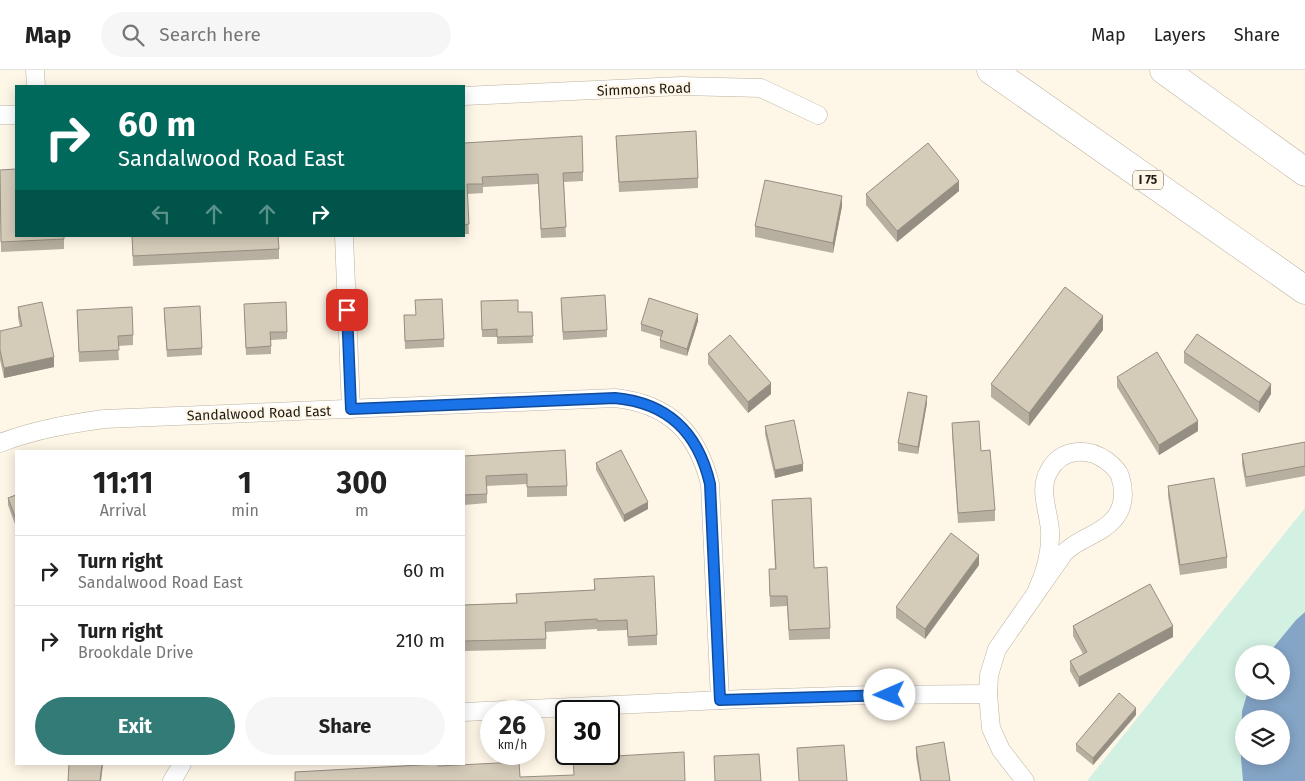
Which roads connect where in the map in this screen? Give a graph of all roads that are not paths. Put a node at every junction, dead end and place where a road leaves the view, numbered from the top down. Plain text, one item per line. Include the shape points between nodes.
1 (34, 70) edge
2 (991, 70) edge
3 (1164, 70) edge
4 (1197, 70) edge
5 (36, 85) edge
6 (465, 96) edge
7 (15, 115) edge
8 (818, 115) dead end
9 (0, 116) edge
10 (1302, 170) edge
11 (344, 237) edge
12 (1305, 290) edge
13 (351, 409) junction
14 (0, 444) edge
15 (1037, 590) junction
16 (988, 694) junction
17 (720, 700) junction
18 (465, 712) edge
19 (181, 765) edge
20 (172, 781) edge
21 (1025, 781) edge

1 - 5 street
2 - 12 highway, I 75
3 - 10 highway
4 - 10 highway via 1221,89
6 - 8 street, Simmons Road via 680,86 761,88
7 - 9 street
11 - 13 street
13 - 14 street, Sandalwood Road East via 104,420 59,426
13 - 17 street, Sandalwood Road East via 615,398 645,403 672,418 693,441 707,469 710,484
15 - 15 street via 1070,546 1105,527 1120,511 1123,500 1120,474 1093,453 1080,451 1060,456 1047,473 1044,483 1049,546 1047,565
15 - 16 street via 997,649 989,675
16 - 17 street
16 - 21 street via 994,736
17 - 18 street
19 - 20 street

